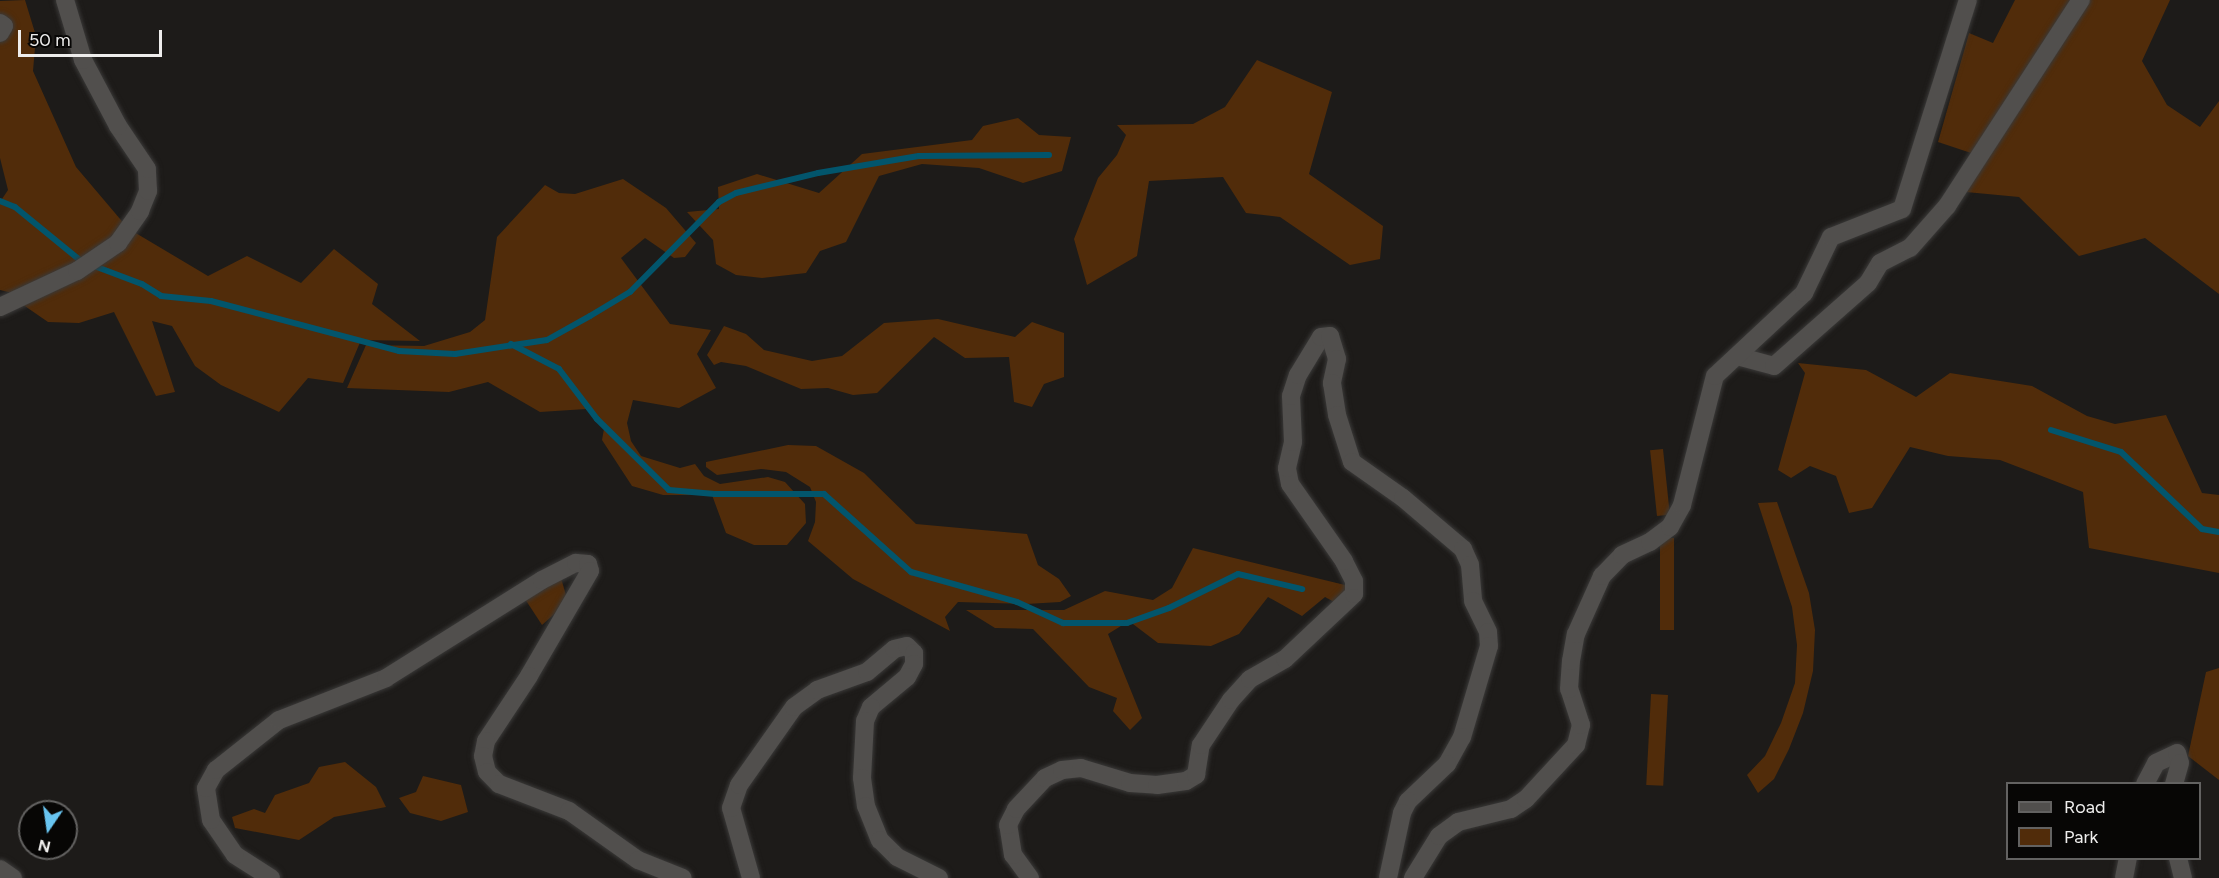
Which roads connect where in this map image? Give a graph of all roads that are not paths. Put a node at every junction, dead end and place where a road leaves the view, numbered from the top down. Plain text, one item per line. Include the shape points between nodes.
1 (65, 0) edge
2 (1968, 0) edge
3 (2081, 0) edge
4 (0, 23) edge
5 (0, 33) edge
6 (0, 307) edge
7 (1737, 356) junction
8 (2146, 782) edge
9 (2174, 782) edge
10 (2128, 860) edge
11 (2178, 860) edge
12 (0, 868) edge
13 (13, 878) edge
14 (271, 878) edge
15 (683, 878) edge
16 (751, 878) edge
17 (939, 878) edge
18 (1030, 878) edge
19 (1388, 878) edge
20 (1413, 878) edge
21 (2124, 878) edge
22 (2183, 878) edge

1 - 6 street via 83,60 118,126 147,169 148,191 140,212 118,243 77,271
2 - 7 street via 1902,209 1831,237 1804,293
3 - 7 street via 1947,206 1910,248 1880,263 1868,283 1774,366
4 - 5 street via 4,26
7 - 20 street via 1715,376 1682,506 1670,527 1622,555 1602,576 1588,605 1571,661 1569,689 1581,725 1576,745 1526,799 1511,809 1458,822 1439,836
8 - 9 street via 2156,763 2177,753 2180,763
10 - 21 street
11 - 22 street
12 - 13 street
14 - 15 street via 235,855 211,820 206,788 216,770 287,715 386,678 542,580 576,563 588,564 590,571 530,676 486,741 483,756 487,772 499,784 569,811 638,860
16 - 17 street via 731,808 739,785 794,707 817,690 867,672 894,649 907,646 914,652 910,671 871,707 865,721 862,778 866,806 880,840 897,857
18 - 19 street via 1013,855 1008,825 1016,809 1045,778 1062,770 1081,768 1130,783 1186,781 1196,775 1201,745 1231,700 1250,679 1285,659 1354,594 1354,581 1344,561 1290,484 1287,468 1293,442 1291,396 1298,375 1321,337 1330,336 1336,352 1332,383 1337,415 1352,462 1403,498 1463,549 1470,565 1473,601 1488,632 1489,646 1462,737 1447,764 1408,801

